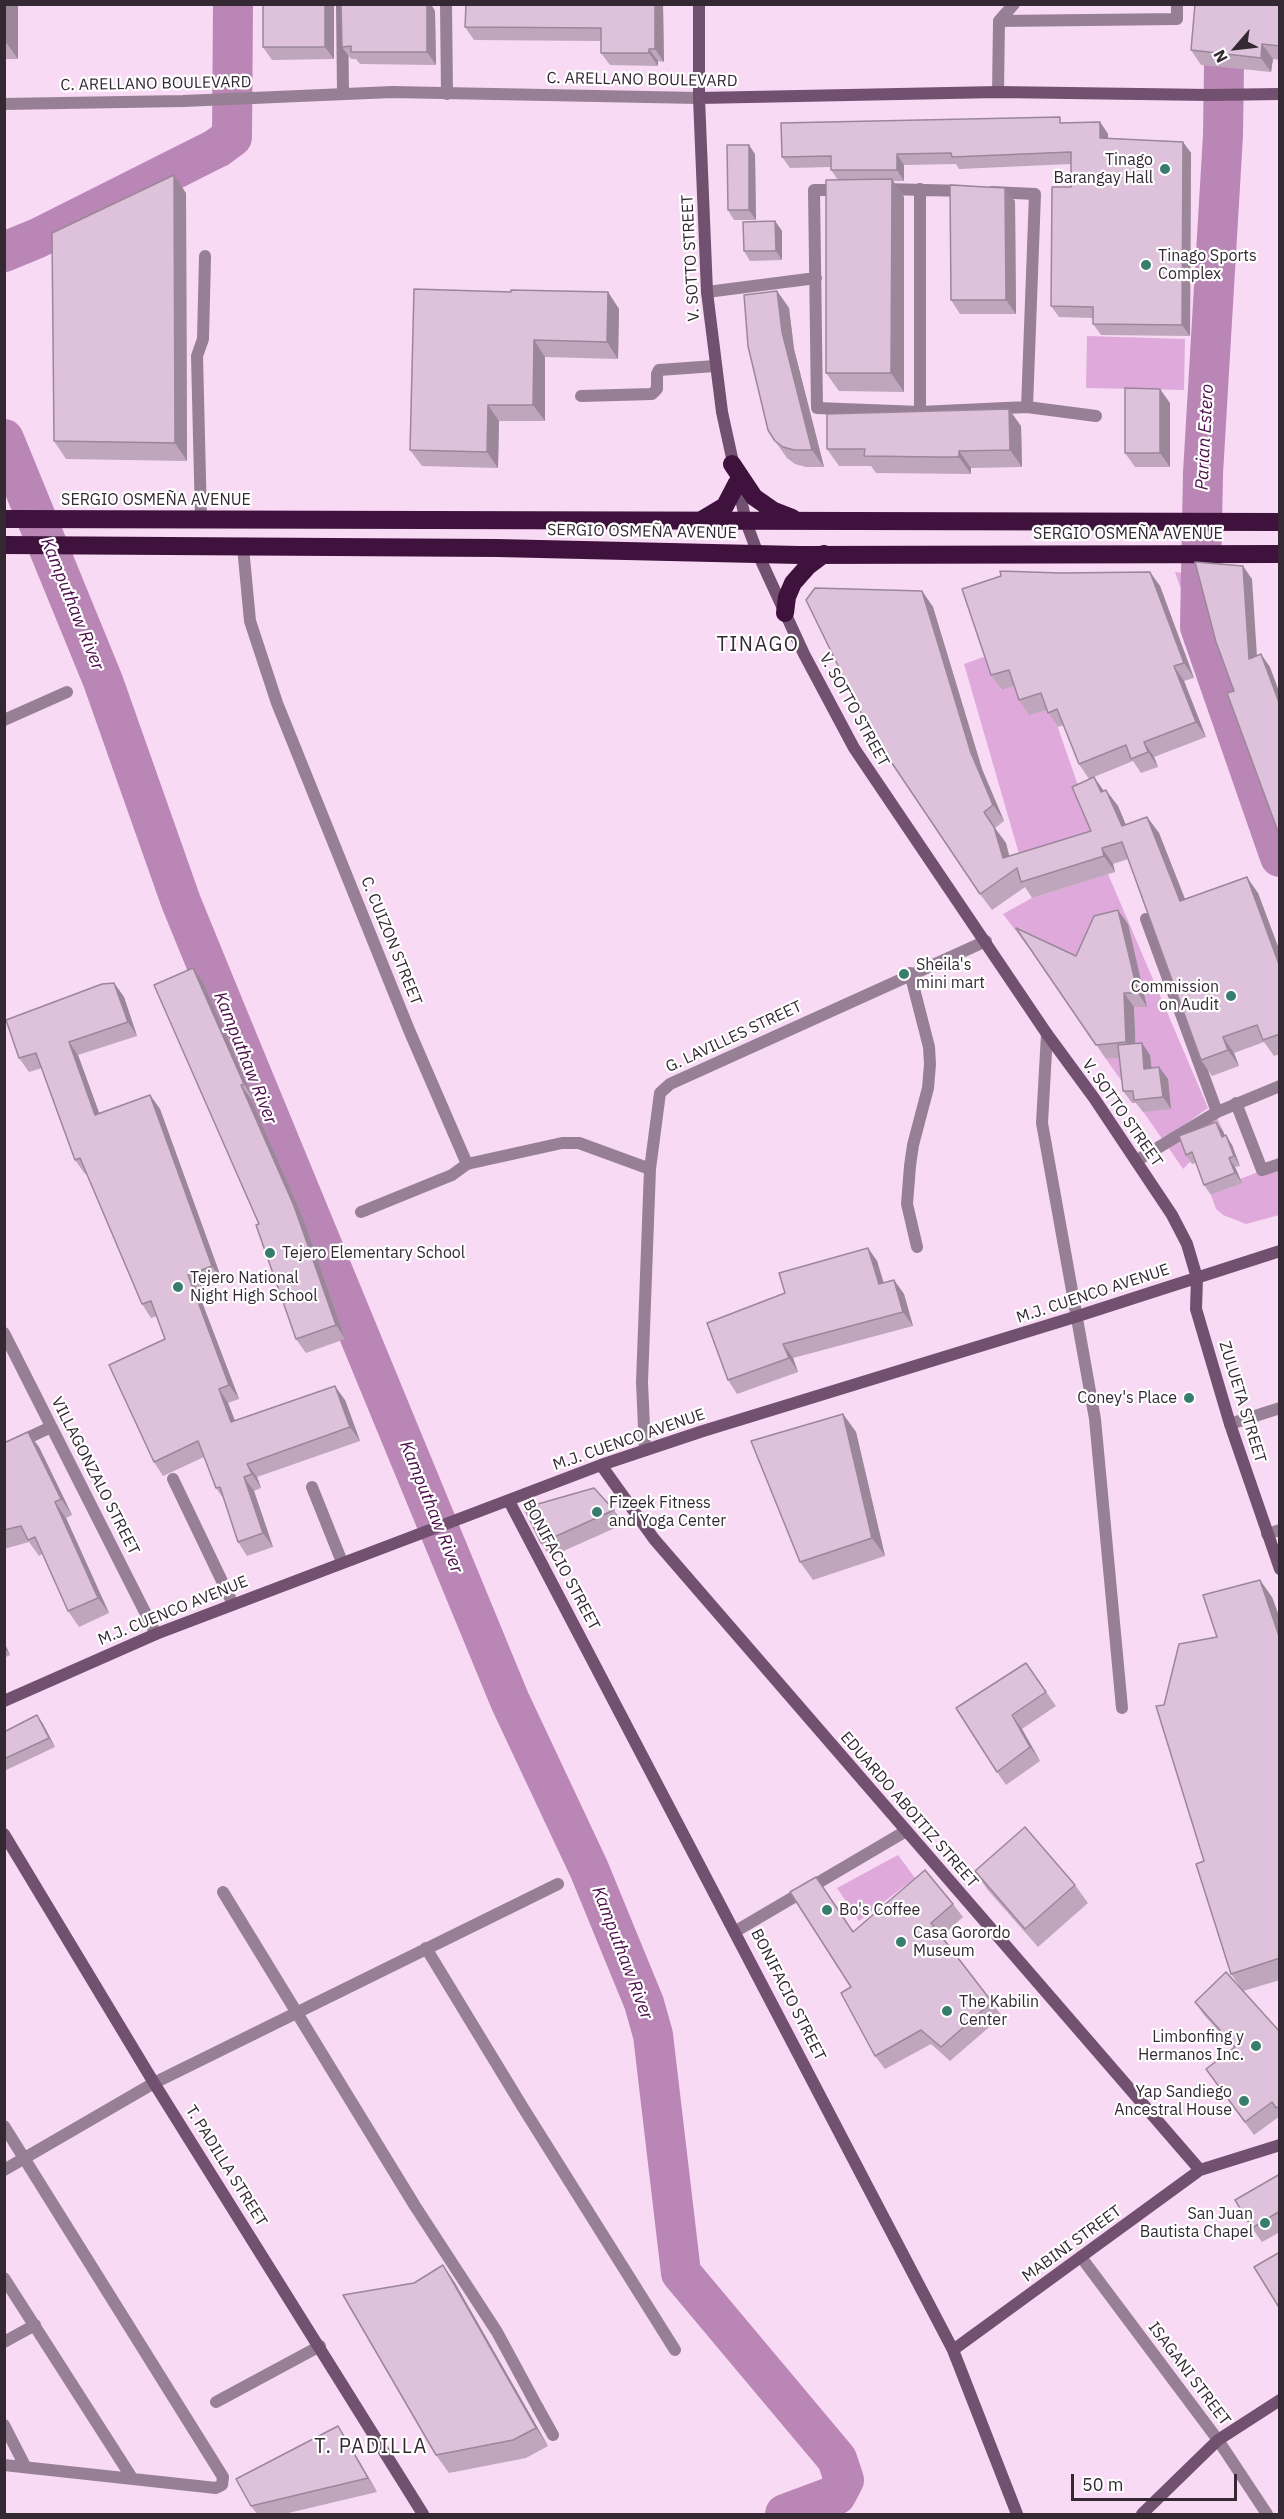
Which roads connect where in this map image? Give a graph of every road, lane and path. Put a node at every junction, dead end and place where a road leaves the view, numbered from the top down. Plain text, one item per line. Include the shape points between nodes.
1 (342, 4) edge
2 (446, 4) edge
3 (699, 4) edge
4 (1014, 4) edge
5 (1177, 4) edge
6 (999, 21) junction
7 (998, 92) junction
8 (343, 93) junction
9 (447, 94) junction
10 (1280, 94) edge
11 (699, 98) junction
12 (4, 104) edge
13 (920, 189) junction
14 (205, 256) dead end
15 (816, 278) junction
16 (707, 292) junction
17 (716, 366) junction
18 (581, 396) dead end
19 (1027, 407) junction
20 (920, 412) junction
21 (1096, 416) dead end
22 (732, 464) junction
23 (737, 483) junction
24 (4, 519) edge
25 (201, 519) junction
26 (699, 522) junction
27 (746, 522) junction
28 (802, 522) junction
29 (1280, 522) edge
30 (4, 545) edge
31 (243, 547) junction
32 (758, 554) junction
33 (824, 554) junction
34 (1280, 554) edge
35 (785, 613) junction
36 (67, 692) dead end
37 (4, 720) edge
38 (1146, 919) edge
39 (986, 941) junction
40 (910, 973) junction
41 (1047, 1034) junction
42 (1280, 1086) edge
43 (1236, 1102) junction
44 (1217, 1112) junction
45 (1136, 1161) junction
46 (467, 1164) junction
47 (1280, 1164) edge
48 (650, 1169) junction
49 (361, 1212) dead end
50 (917, 1247) dead end
51 (1280, 1251) edge
52 (1197, 1278) junction
53 (1078, 1316) junction
54 (4, 1333) edge
55 (1280, 1408) edge
56 (1230, 1424) junction
57 (51, 1426) junction
58 (4, 1449) edge
59 (645, 1450) junction
60 (601, 1465) junction
61 (173, 1479) dead end
62 (312, 1487) dead end
63 (509, 1501) junction
64 (1273, 1532) edge
65 (342, 1562) junction
66 (1280, 1569) edge
67 (232, 1604) junction
68 (156, 1634) junction
69 (4, 1701) edge
70 (1122, 1708) dead end
71 (906, 1831) junction
72 (4, 1834) edge
73 (558, 1884) dead end
74 (223, 1892) dead end
75 (736, 1931) junction
76 (426, 1948) junction
77 (298, 2013) junction
78 (154, 2083) junction
79 (4, 2126) edge
80 (1280, 2145) edge
81 (25, 2157) junction
82 (4, 2170) edge
83 (1200, 2170) junction
84 (1081, 2257) junction
85 (4, 2278) edge
86 (35, 2325) junction
87 (4, 2342) edge
88 (320, 2346) junction
89 (675, 2350) dead end
90 (953, 2350) junction
91 (1280, 2400) edge
92 (216, 2402) dead end
93 (4, 2425) edge
94 (553, 2435) dead end
95 (1218, 2440) junction
96 (4, 2465) edge
97 (26, 2466) junction
98 (132, 2478) junction
99 (1148, 2512) edge
100 (423, 2514) edge
101 (1017, 2514) edge
102 (1267, 2514) edge

1 - 8 street
2 - 9 street
3 - 11 main road, V. SOTTO STREET
4 - 6 street
5 - 6 street via 1177,19
6 - 7 street
7 - 10 main road, C. ARELLANO BOULEVARD
7 - 11 main road, C. ARELLANO BOULEVARD
8 - 9 street, C. ARELLANO BOULEVARD
8 - 12 street, C. ARELLANO BOULEVARD
9 - 11 street, C. ARELLANO BOULEVARD
11 - 16 main road, V. SOTTO STREET
13 - 15 street via 814,190
13 - 19 street via 1035,194
13 - 20 street
14 - 25 street via 203,339 197,356
15 - 16 street
15 - 20 street via 817,408
16 - 17 main road, V. SOTTO STREET
17 - 18 street via 659,370 657,389 652,394
17 - 22 main road, V. SOTTO STREET
19 - 20 street
19 - 21 street
22 - 23 main road, V. SOTTO STREET
22 - 28 highway via 760,502
23 - 26 highway via 724,506
23 - 27 main road, V. SOTTO STREET
24 - 25 highway, SERGIO OSMEÑA AVENUE
25 - 26 highway, SERGIO OSMEÑA AVENUE
26 - 27 highway, SERGIO OSMEÑA AVENUE
27 - 28 highway, SERGIO OSMEÑA AVENUE
27 - 32 main road, V. SOTTO STREET
28 - 29 highway, SERGIO OSMEÑA AVENUE
30 - 31 highway, SERGIO OSMEÑA AVENUE
31 - 32 highway, SERGIO OSMEÑA AVENUE
31 - 46 street, C. CUIZON STREET via 250,621 277,703
32 - 33 highway, SERGIO OSMEÑA AVENUE
32 - 35 main road, V. SOTTO STREET
33 - 34 highway, SERGIO OSMEÑA AVENUE
33 - 35 highway via 793,583
35 - 39 main road, V. SOTTO STREET via 854,748
36 - 37 street
38 - 44 street
39 - 40 street, G. LAVILLES STREET
39 - 41 main road, V. SOTTO STREET
40 - 48 street, G. LAVILLES STREET via 670,1084 660,1093
40 - 50 street via 930,1064 910,1166 908,1204
41 - 45 main road, V. SOTTO STREET
41 - 53 street via 1042,1123
42 - 43 street
43 - 44 street
43 - 47 street via 1262,1170
44 - 45 street
45 - 52 main road, V. SOTTO STREET via 1177,1225
46 - 48 street via 562,1143 579,1143
46 - 49 street via 452,1175
48 - 59 street, G. LAVILLES STREET via 642,1382
51 - 52 main road, M.J. CUENCO AVENUE
52 - 53 main road, M.J. CUENCO AVENUE
52 - 56 main road, ZULUETA STREET via 1196,1309
53 - 59 main road, M.J. CUENCO AVENUE
53 - 70 street via 1095,1419
54 - 57 street, VILLAGONZALO STREET
55 - 56 street
56 - 64 main road, ZULUETA STREET
57 - 58 street
57 - 68 street, VILLAGONZALO STREET
59 - 60 main road, M.J. CUENCO AVENUE
60 - 63 main road, M.J. CUENCO AVENUE
60 - 71 main road, EDUARDO ABOITIZ STREET via 654,1539
61 - 67 street
62 - 65 street
63 - 65 main road, M.J. CUENCO AVENUE
63 - 75 main road, BONIFACIO STREET
64 - 66 main road, ZULUETA STREET
65 - 67 main road, M.J. CUENCO AVENUE
67 - 68 main road, M.J. CUENCO AVENUE
68 - 69 main road, M.J. CUENCO AVENUE
71 - 75 street
71 - 83 main road, EDUARDO ABOITIZ STREET
72 - 78 main road, T. PADILLA STREET
73 - 76 street
74 - 77 street
75 - 90 main road, BONIFACIO STREET
76 - 77 street
76 - 89 street
77 - 78 street
77 - 94 street via 497,2332
78 - 81 street
78 - 88 main road, T. PADILLA STREET
79 - 81 street
80 - 83 main road, MABINI STREET
81 - 82 street
81 - 98 street via 222,2477 222,2484 216,2488
83 - 84 main road, MABINI STREET
84 - 90 main road, MABINI STREET
84 - 95 street, ISAGANI STREET
85 - 86 street
86 - 87 street
86 - 98 street
88 - 92 street
88 - 100 main road, T. PADILLA STREET
90 - 101 main road, BONIFACIO STREET
91 - 95 main road
93 - 97 street
95 - 99 main road
95 - 102 street, ISAGANI STREET
96 - 97 street
97 - 98 street

